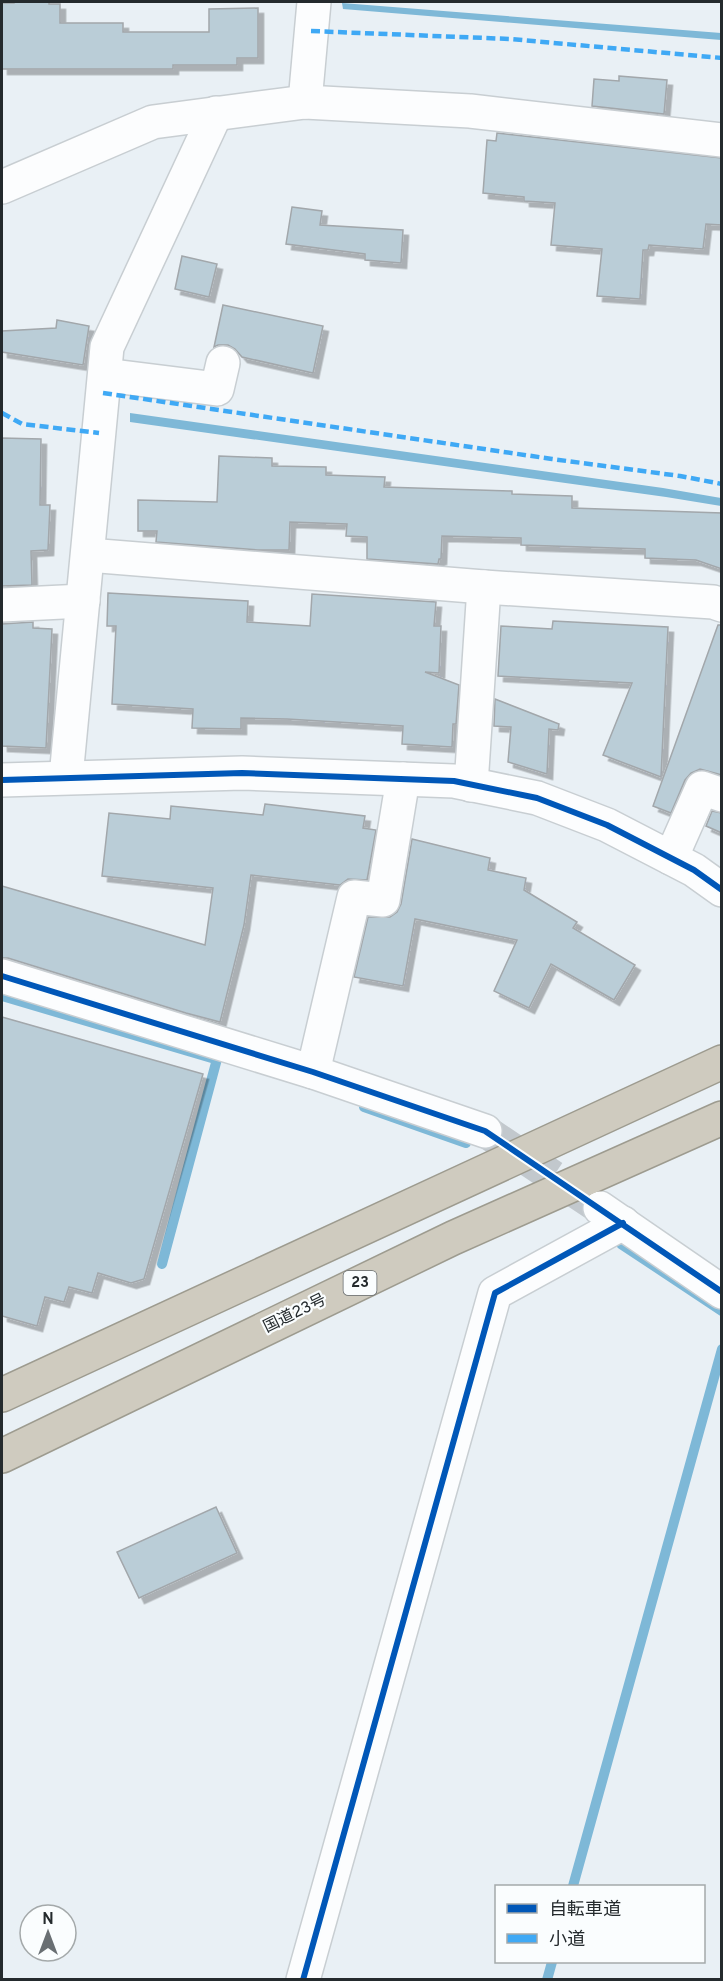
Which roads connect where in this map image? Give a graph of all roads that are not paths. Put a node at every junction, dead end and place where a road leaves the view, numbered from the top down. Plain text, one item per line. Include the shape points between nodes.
1 (314, 2) edge
2 (305, 102) junction
3 (216, 113) junction
4 (722, 140) edge
5 (2, 185) edge
6 (223, 363) dead end
7 (105, 375) junction
8 (88, 555) junction
9 (484, 587) junction
10 (83, 601) junction
11 (2, 605) edge
12 (722, 605) edge
13 (66, 777) junction
14 (403, 779) junction
15 (2, 780) edge
16 (471, 785) junction
17 (722, 795) edge
18 (671, 858) junction
19 (722, 890) edge
20 (2, 976) edge
21 (722, 1062) edge
22 (313, 1072) junction
23 (722, 1118) edge
24 (485, 1131) tunnel mouth
25 (722, 1292) edge
26 (2, 1395) edge
27 (2, 1456) edge
28 (303, 1980) edge

1 - 2 street
2 - 3 street
2 - 4 street via 470,111
3 - 5 street via 153,122
3 - 7 street via 107,347
6 - 7 street via 217,389
7 - 8 street
8 - 9 street
8 - 10 street
9 - 12 street
9 - 16 street
10 - 11 street
10 - 13 street
13 - 14 street via 242,773
13 - 15 street
14 - 16 street
14 - 22 street via 383,900 354,897
16 - 18 street via 537,798 607,825
17 - 18 street via 702,788
18 - 19 street
20 - 22 street
21 - 26 highway
22 - 24 street
23 - 27 highway, 国道23号 / 23 via 453,1238
25 - 28 street via 612,1216 495,1293

